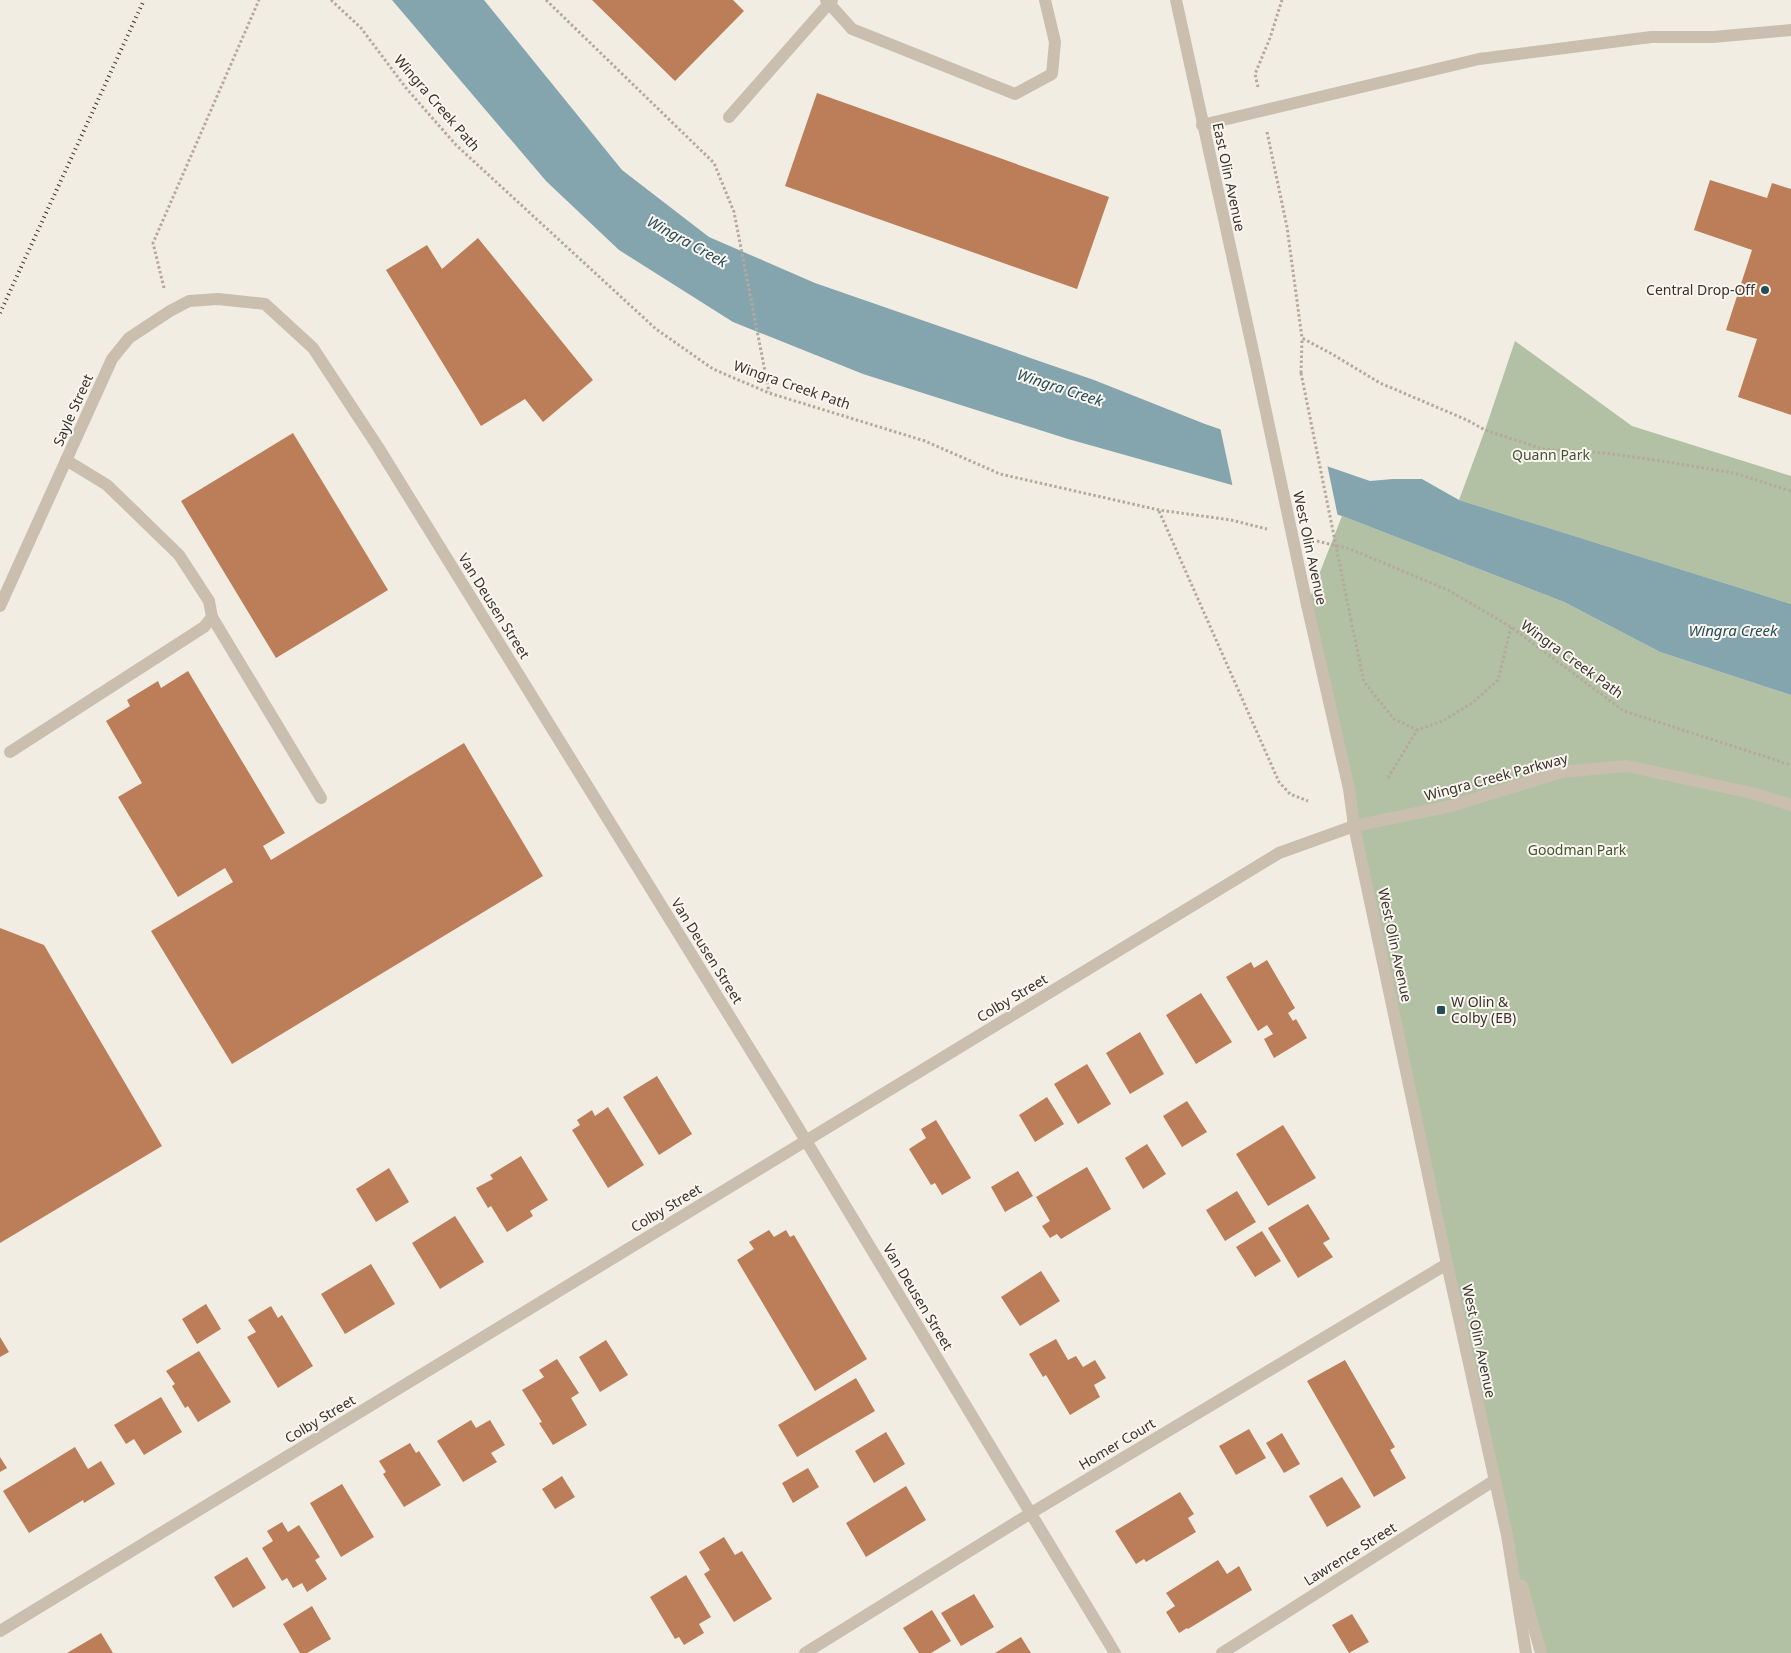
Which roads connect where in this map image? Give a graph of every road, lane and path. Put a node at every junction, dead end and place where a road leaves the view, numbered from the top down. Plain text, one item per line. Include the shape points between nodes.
1 (259, 0) edge
2 (331, 0) edge
3 (546, 0) edge
4 (1045, 0) edge
5 (1176, 0) edge
6 (1282, 0) edge
7 (829, 1) edge
8 (1791, 30) edge
9 (1262, 110) junction
10 (729, 117) dead end
11 (1202, 124) junction
12 (238, 301) joint
13 (170, 311) junction
14 (1302, 338) junction
15 (1255, 360) joint
16 (769, 393) junction
17 (66, 460) junction
18 (1791, 492) edge
19 (1159, 510) junction
20 (1232, 520) dead end
21 (1350, 549) dead end
22 (0, 606) edge
23 (212, 617) junction
24 (1511, 627) junction
25 (1417, 730) junction
26 (10, 752) dead end
27 (1791, 765) edge
28 (1388, 778) dead end
29 (321, 798) dead end
30 (1308, 801) dead end
31 (1791, 805) edge
32 (1354, 826) junction
33 (806, 1140) junction
34 (1447, 1264) junction
35 (1494, 1480) junction
36 (1031, 1513) junction
37 (1507, 1535) junction
38 (0, 1631) edge
39 (805, 1653) edge
40 (1115, 1653) edge
41 (1222, 1653) edge
42 (1526, 1653) edge
43 (1542, 1653) edge

1 - 13 path via 153,243
2 - 16 path, Wingra Creek Path via 361,28 406,88 456,145 656,329 713,369
3 - 16 path via 714,163 734,212
4 - 7 street via 1055,42 1052,74 1015,94 852,29
5 - 11 street, East Olin Avenue
6 - 9 path via 1256,74
7 - 10 street
8 - 9 street via 1713,37 1651,37 1479,59
9 - 11 street
9 - 14 path via 1287,226
11 - 15 street, East Olin Avenue
12 - 13 street, Sayle Street via 189,302
12 - 33 street, Van Deusen Street via 265,304 313,348
13 - 17 street, Sayle Street via 129,338 112,359
14 - 18 path via 1380,383 1485,430 1543,449 1671,462 1734,473
14 - 25 path, bridge via 1301,373 1364,682 1394,719
15 - 32 street, West Olin Avenue, bridge via 1349,789
16 - 19 path, Wingra Creek Path via 925,441 1000,474
17 - 22 street, Sayle Street
17 - 23 street via 107,485 179,555 209,601
19 - 20 path, Wingra Creek Path
19 - 30 path via 1280,782 1290,794
21 - 24 path, Wingra Creek Path via 1448,590
23 - 26 street via 204,627
23 - 29 street
24 - 25 path via 1498,680 1472,704 1443,721
24 - 27 path, Wingra Creek Path via 1624,711
25 - 28 path
31 - 32 street, Wingra Creek Parkway via 1756,794 1627,766 1562,772 1450,806
32 - 33 street, Colby Street via 1279,853
32 - 34 street, West Olin Avenue
33 - 36 street, Van Deusen Street
33 - 38 street, Colby Street
34 - 35 street, West Olin Avenue
34 - 36 street, Homer Court
35 - 37 street, West Olin Avenue
35 - 41 street, Lawrence Street
36 - 39 street, Homer Court
36 - 40 street, Van Deusen Street
37 - 42 street, West Olin Avenue
37 - 43 street, West Olin Avenue

